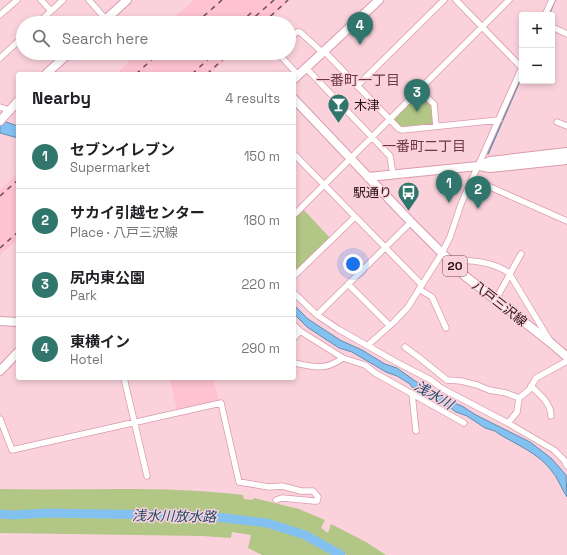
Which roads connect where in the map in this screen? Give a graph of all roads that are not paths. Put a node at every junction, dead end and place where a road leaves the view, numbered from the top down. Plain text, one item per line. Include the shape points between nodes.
1 (41, 0) edge
2 (63, 0) edge
3 (89, 0) edge
4 (127, 0) edge
5 (379, 0) edge
6 (444, 0) edge
7 (456, 0) edge
8 (509, 0) edge
9 (552, 0) edge
10 (14, 1) edge
11 (51, 11) junction
12 (546, 12) edge
13 (0, 15) edge
14 (46, 16) edge
15 (101, 16) edge
16 (111, 16) edge
17 (482, 27) junction
18 (555, 28) edge
19 (296, 33) edge
20 (567, 34) edge
21 (16, 43) edge
22 (323, 52) junction
23 (0, 58) edge
24 (61, 60) edge
25 (283, 60) edge
26 (519, 65) edge
27 (306, 68) junction
28 (48, 72) edge
29 (292, 72) edge
30 (519, 75) edge
31 (296, 77) edge
32 (358, 86) junction
33 (419, 90) junction
34 (296, 101) edge
35 (16, 102) edge
36 (0, 107) edge
37 (4, 116) edge
38 (390, 120) junction
39 (499, 120) junction
40 (557, 122) dead end
41 (567, 125) edge
42 (436, 126) junction
43 (372, 137) junction
44 (567, 152) edge
45 (296, 156) edge
46 (351, 159) junction
47 (567, 160) edge
48 (478, 166) junction
49 (393, 175) junction
50 (368, 177) junction
51 (472, 179) junction
52 (324, 185) junction
53 (296, 213) edge
54 (355, 216) junction
55 (567, 221) edge
56 (411, 222) junction
57 (384, 248) junction
58 (442, 254) junction
59 (521, 254) dead end
60 (449, 260) junction
61 (509, 273) junction
62 (296, 274) edge
63 (348, 284) junction
64 (420, 287) junction
65 (296, 295) edge
66 (496, 298) junction
67 (317, 315) junction
68 (0, 321) edge
69 (16, 322) edge
70 (389, 325) junction
71 (296, 327) edge
72 (446, 328) dead end
73 (300, 331) junction
74 (296, 336) edge
75 (552, 343) junction
76 (368, 345) junction
77 (405, 347) dead end
78 (566, 353) edge
79 (16, 354) edge
80 (343, 358) junction
81 (567, 361) edge
82 (296, 363) edge
83 (0, 370) edge
84 (124, 380) edge
85 (531, 386) junction
86 (412, 394) junction
87 (518, 398) junction
88 (551, 416) dead end
89 (0, 419) edge
90 (134, 422) junction
91 (464, 423) dead end
92 (508, 424) junction
93 (416, 431) dead end
94 (567, 466) edge
95 (147, 476) dead end
96 (276, 500) dead end

1 - 11 street
2 - 11 street
3 - 15 street
4 - 16 main road
5 - 22 main road
6 - 32 street
7 - 17 street
8 - 17 street
9 - 12 street
10 - 13 street
11 - 14 street
17 - 26 street
17 - 33 street
18 - 20 street
19 - 22 street via 300,32
21 - 23 street
22 - 27 main road
22 - 32 street
24 - 28 main road
25 - 29 street
27 - 31 main road
27 - 43 street
30 - 39 street
32 - 38 street
33 - 38 street
33 - 42 street via 434,104
34 - 46 main road, 八戸三沢線 / 20
35 - 37 main road
36 - 37 street
38 - 42 street via 402,130
38 - 43 street
39 - 42 street
39 - 48 street
40 - 41 street
43 - 46 street
43 - 49 street via 390,156
44 - 48 main road via 490,161
45 - 52 street
46 - 50 main road, 八戸三沢線 / 20
46 - 52 street
47 - 48 main road via 490,168
48 - 49 main road
48 - 51 street
49 - 50 main road
50 - 56 main road, 八戸三沢線 / 20
51 - 55 street
51 - 58 street
52 - 53 street
52 - 54 street
54 - 57 street
54 - 62 street
56 - 57 street
56 - 58 main road, 八戸三沢線 / 20
57 - 63 street
57 - 64 street
58 - 60 main road, 八戸三沢線 / 20
58 - 64 street
59 - 61 street
60 - 61 street via 490,264
60 - 66 main road, 八戸三沢線 / 20 via 465,276
61 - 66 street
61 - 75 street
63 - 67 street
63 - 70 street
64 - 70 street via 408,306
64 - 72 street via 432,297
65 - 67 street
66 - 75 main road, 八戸三沢線 / 20
67 - 76 street
68 - 69 main road
70 - 76 street
71 - 73 street
73 - 74 street
73 - 80 street
75 - 78 main road, 八戸三沢線 / 20
76 - 92 street
77 - 87 street via 446,380 477,384
79 - 83 main road
80 - 82 street via 333,365 324,367
80 - 86 street via 365,365
81 - 85 street via 536,378
84 - 90 street
85 - 87 street
85 - 88 street via 544,399
86 - 91 street
86 - 93 street
87 - 92 street via 517,412
89 - 90 street via 12,450
90 - 95 street
90 - 96 street via 221,403 238,482 313,491 318,497 314,502 282,498
92 - 94 street via 554,450

